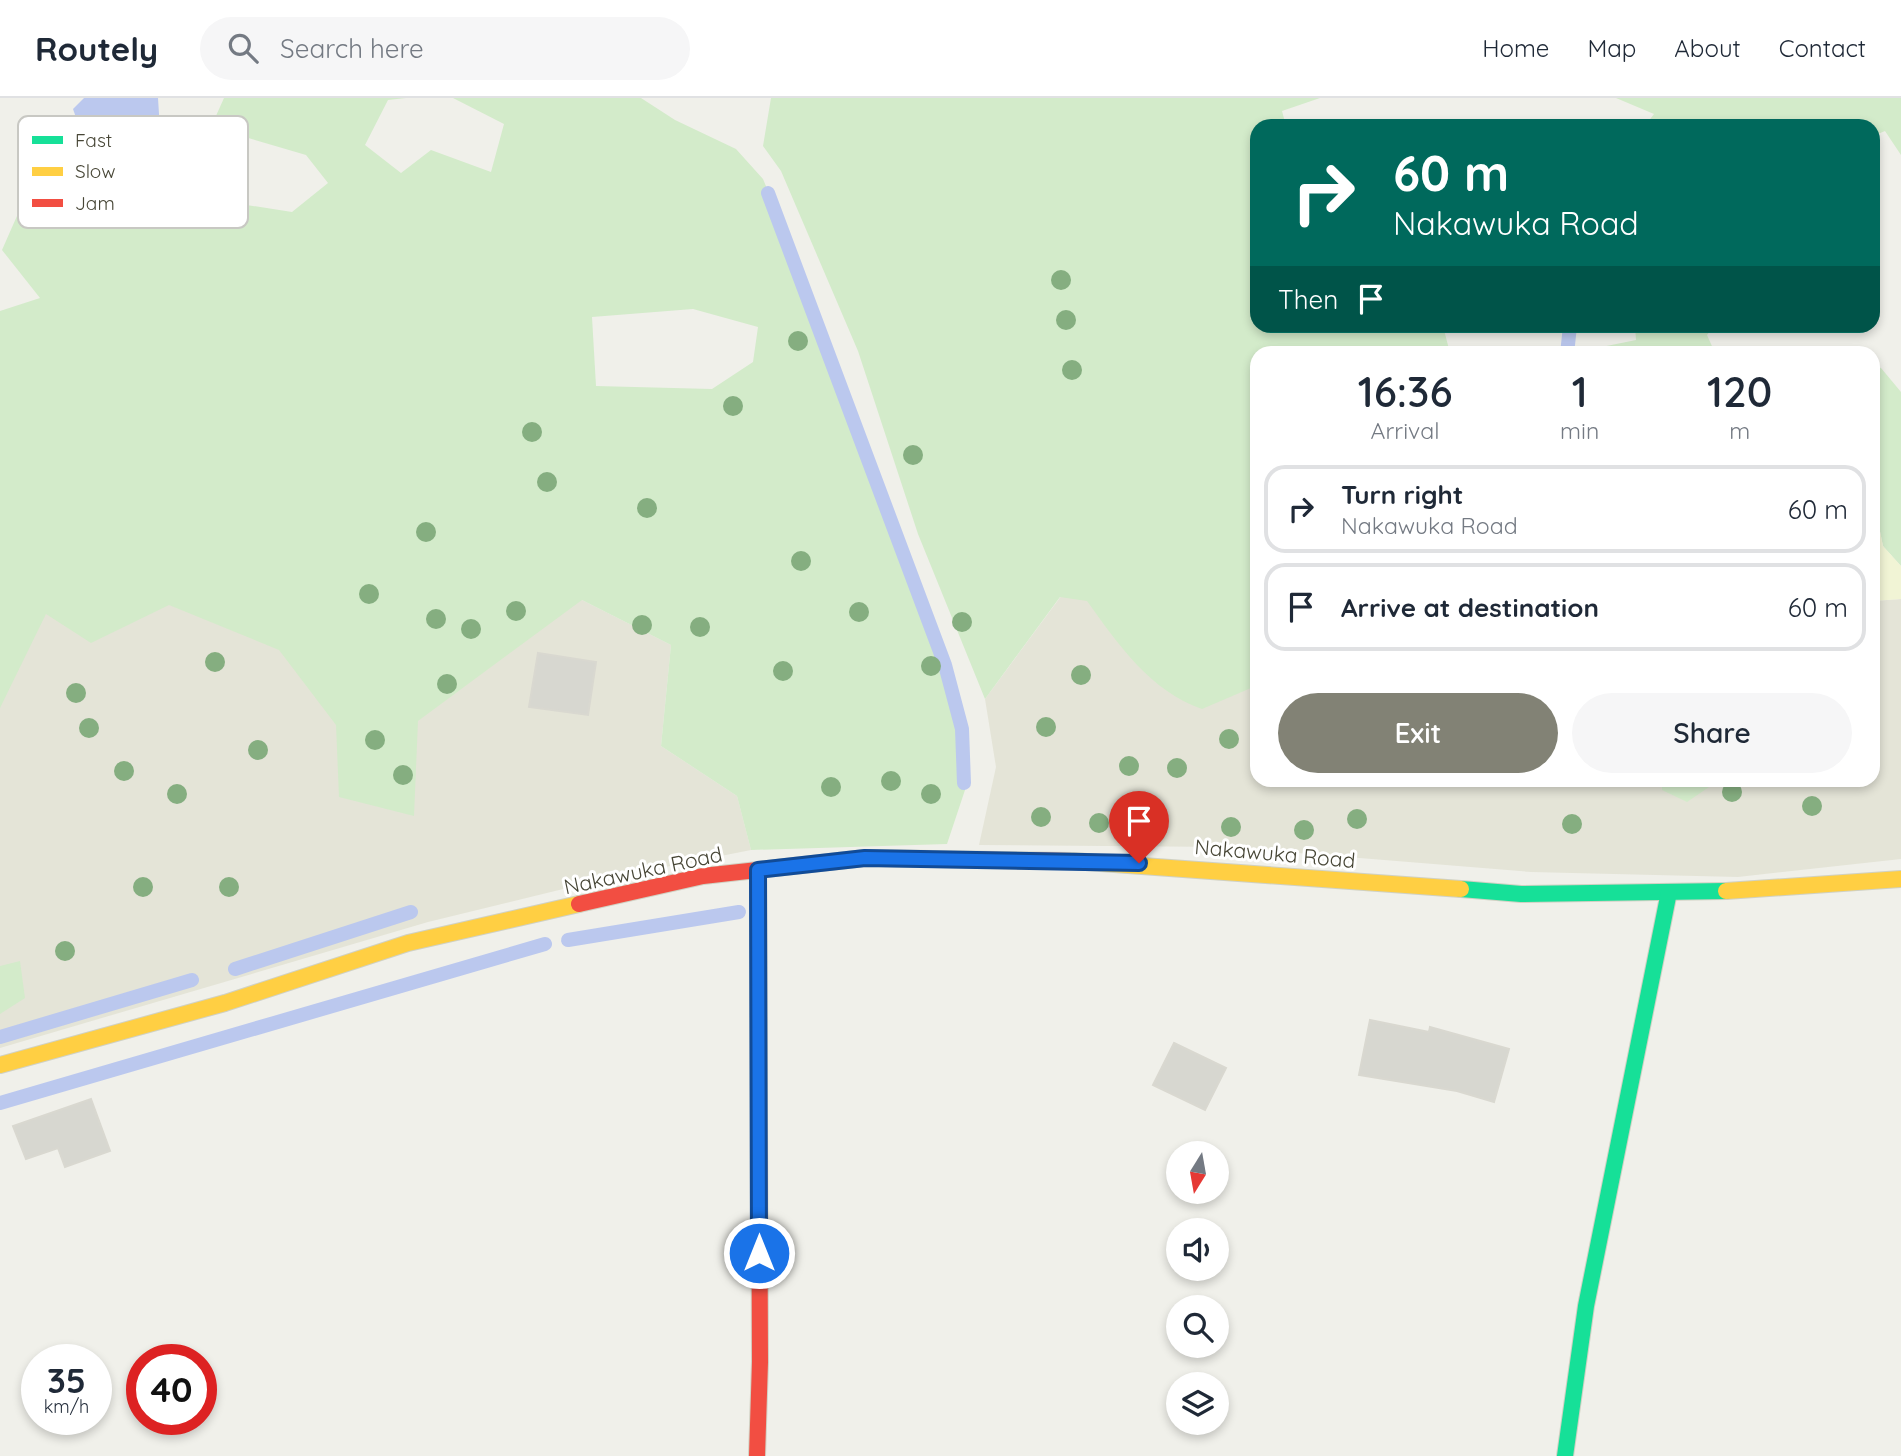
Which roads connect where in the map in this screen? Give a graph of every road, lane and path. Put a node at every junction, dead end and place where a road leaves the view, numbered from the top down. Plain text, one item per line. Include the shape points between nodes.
1 (758, 870) junction
2 (1901, 879) edge
3 (1669, 892) junction
4 (0, 1065) edge
5 (757, 1456) edge
6 (1565, 1456) edge

1 - 3 main road, Nakawuka Road via 865,858 1117,862 1521,894
1 - 4 main road, Nakawuka Road via 703,876 408,943 225,1003
1 - 5 main road
2 - 3 main road, Nakawuka Road via 1761,891
3 - 6 main road via 1586,1306

